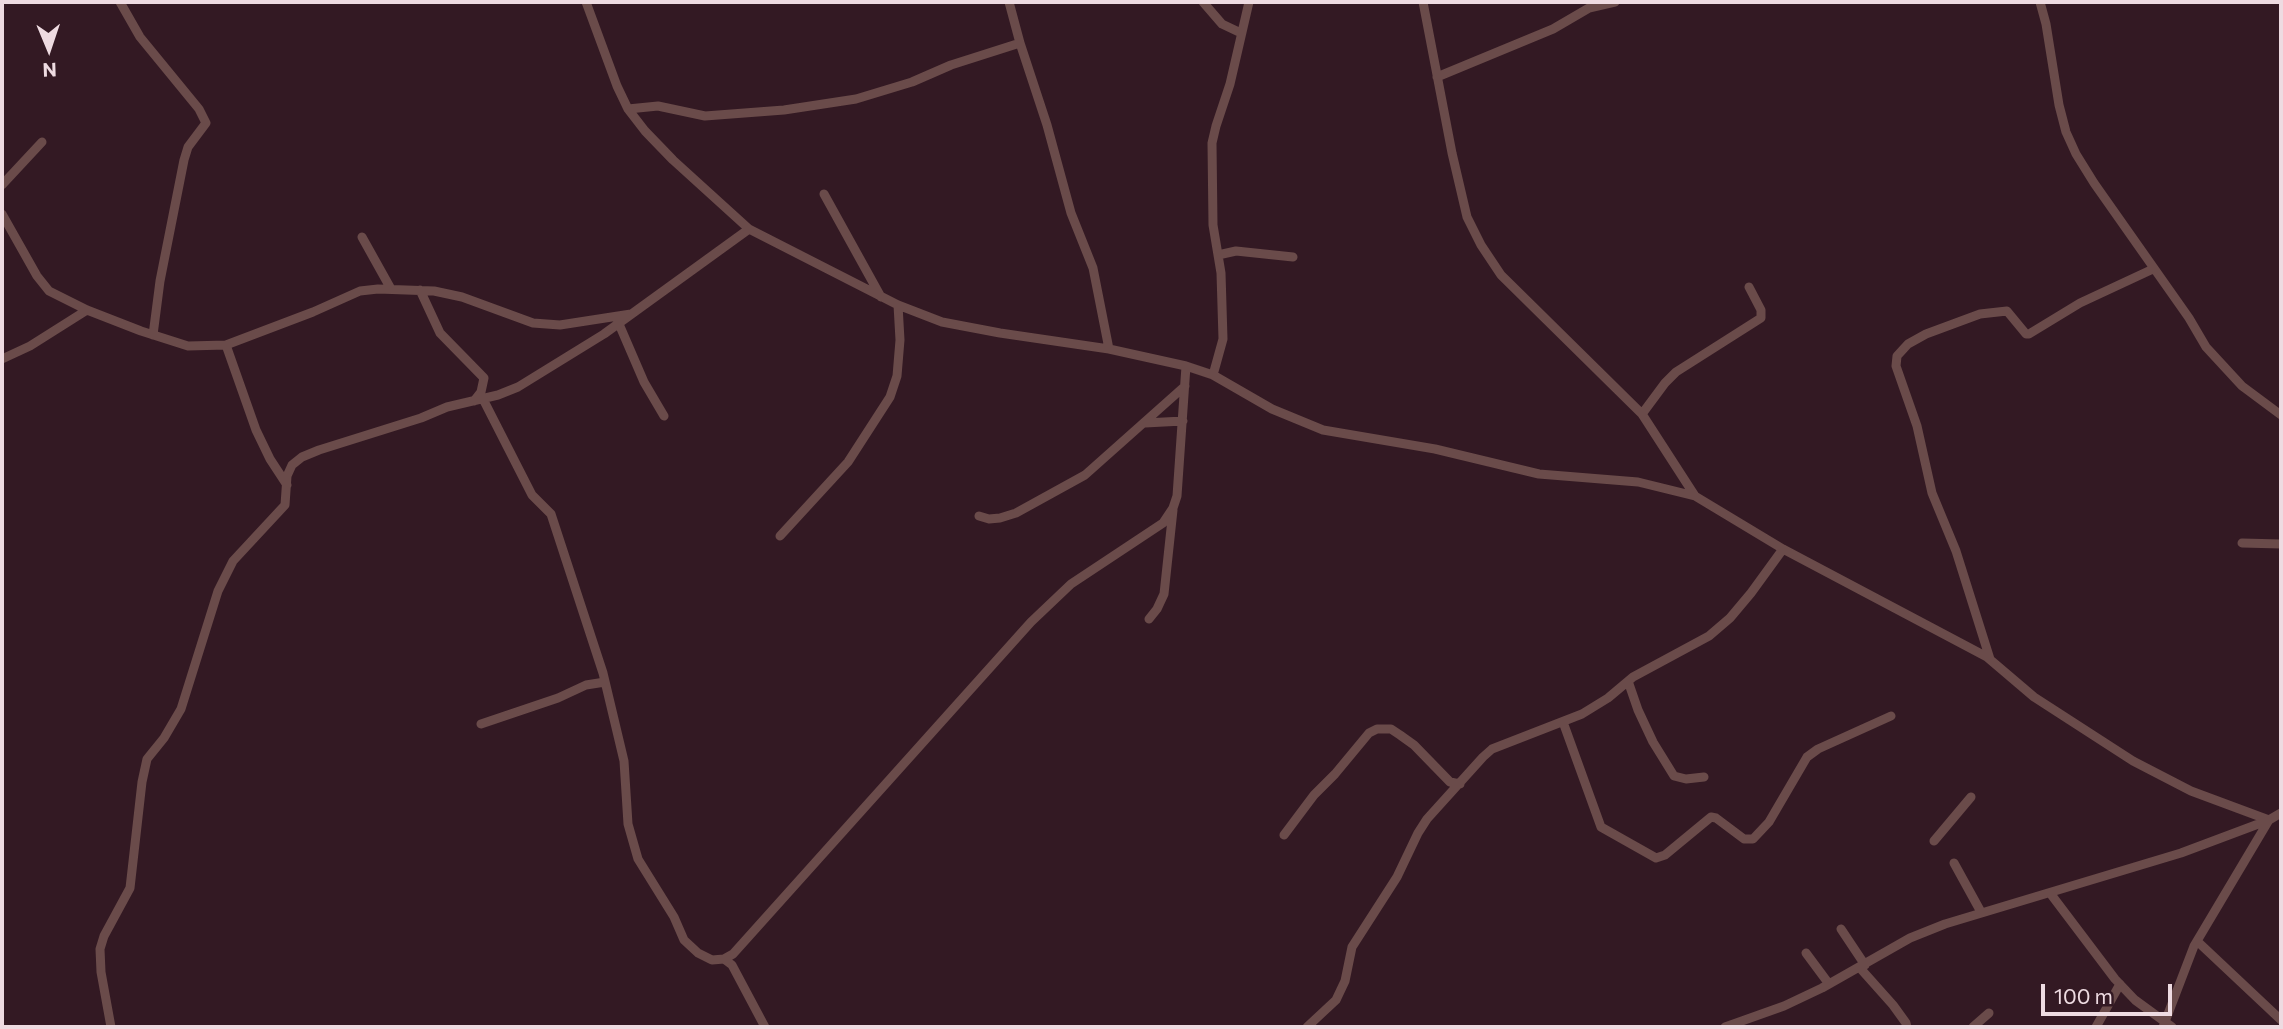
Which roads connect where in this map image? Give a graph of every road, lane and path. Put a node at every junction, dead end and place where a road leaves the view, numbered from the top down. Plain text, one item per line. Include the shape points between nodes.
1 (120, 2) edge
2 (586, 2) edge
3 (1009, 2) edge
4 (1203, 2) edge
5 (1249, 2) edge
6 (1423, 2) edge
7 (1615, 2) edge
8 (2040, 2) edge
9 (1241, 33) junction
10 (1020, 43) junction
11 (1437, 77) junction
12 (628, 109) junction
13 (42, 142) dead end
14 (2, 185) edge
15 (824, 194) dead end
16 (2, 214) edge
17 (749, 229) junction
18 (362, 237) dead end
19 (1218, 255) junction
20 (1293, 257) dead end
21 (2154, 269) junction
22 (1749, 287) dead end
23 (391, 289) junction
24 (420, 290) junction
25 (881, 297) junction
26 (898, 305) junction
27 (87, 310) junction
28 (633, 314) junction
29 (619, 324) junction
30 (153, 335) junction
31 (226, 345) junction
32 (1109, 349) junction
33 (2, 359) edge
34 (1186, 366) junction
35 (1213, 375) junction
36 (1185, 386) junction
37 (479, 400) junction
38 (1642, 414) junction
39 (2281, 415) edge
40 (664, 416) dead end
41 (1183, 421) junction
42 (1145, 423) junction
43 (270, 459) junction
44 (292, 466) junction
45 (288, 486) junction
46 (1695, 496) junction
47 (1174, 508) junction
48 (979, 516) dead end
49 (780, 536) dead end
50 (2242, 543) dead end
51 (2281, 544) edge
52 (1783, 549) junction
53 (1149, 619) dead end
54 (1990, 659) junction
55 (1628, 681) junction
56 (605, 682) junction
57 (1891, 716) dead end
58 (1563, 722) junction
59 (481, 724) dead end
60 (1704, 777) dead end
61 (1460, 784) junction
62 (1971, 797) dead end
63 (2281, 813) edge
64 (2269, 820) junction
65 (1284, 835) dead end
66 (1934, 841) dead end
67 (1954, 863) dead end
68 (2050, 892) junction
69 (1981, 912) junction
70 (1841, 929) dead end
71 (2197, 941) junction
72 (1806, 953) dead end
73 (724, 959) junction
74 (1862, 967) junction
75 (1829, 984) junction
76 (2120, 984) junction
77 (1989, 1013) dead end
78 (2281, 1020) edge
79 (2166, 1026) edge
80 (111, 1027) edge
81 (765, 1027) edge
82 (1307, 1027) edge
83 (1725, 1027) edge
84 (1907, 1027) edge
85 (1973, 1027) edge
86 (2096, 1027) edge

1 - 30 street via 140,37 206,123 184,160
2 - 12 street
3 - 10 street
4 - 9 street via 1222,24
5 - 9 street
6 - 11 street
7 - 11 street via 1589,8 1553,29
8 - 21 street via 2066,132 2094,183
9 - 19 street via 1212,143
10 - 12 street via 856,99 705,116 658,106
10 - 32 street via 1071,213 1093,268
11 - 38 street via 1467,216 1481,245 1509,284
12 - 17 street via 673,160
13 - 14 street
15 - 25 street
16 - 27 street via 49,290
17 - 25 street
17 - 28 street
18 - 23 street
19 - 20 street via 1236,251
19 - 35 street via 1223,339
21 - 39 street via 2206,348 2227,372
21 - 54 street via 2088,299 2029,334 2007,311 1980,314 1926,334 1897,356 1935,502 1956,551
22 - 38 street via 1761,317 1676,372
23 - 24 street
23 - 31 street via 360,291
24 - 28 street via 462,297 533,323 560,325
24 - 37 street via 440,333 484,378
25 - 26 street
26 - 32 street via 942,322
26 - 49 street via 897,376 890,397 848,462
27 - 30 street
27 - 33 street
28 - 29 street
29 - 37 street via 518,387
29 - 40 street
30 - 31 street via 188,346
31 - 43 street
32 - 34 street
34 - 35 street
34 - 36 street
35 - 46 street via 1272,409 1323,430 1435,449 1539,474 1638,482
36 - 41 street
36 - 42 street
37 - 44 street via 319,450
37 - 56 street via 532,495 551,514
38 - 46 street
41 - 42 street
41 - 47 street
42 - 48 street via 1085,475 1059,491 1000,518
43 - 44 street
43 - 45 street
44 - 45 street
45 - 80 street via 279,514 233,561 218,592 181,709 147,759 130,888 100,949
46 - 52 street
47 - 53 street via 1164,594
47 - 73 street via 1158,527 1071,584 1031,622
50 - 51 street
52 - 54 street
52 - 55 street via 1720,627
54 - 64 street via 2034,697 2133,761 2191,791
55 - 58 street via 1582,715
55 - 60 street via 1653,742 1674,776
56 - 59 street
56 - 73 street via 624,761 628,824 638,859 684,940 712,960
57 - 58 street via 1807,757 1769,822 1753,839 1744,839 1711,817 1656,858 1601,827
58 - 61 street via 1492,750
61 - 65 street via 1450,782 1414,744 1391,729 1377,729 1314,795
61 - 82 street via 1423,826 1397,877 1369,917 1352,947 1336,1000
62 - 66 street
63 - 64 street
64 - 68 street via 2181,853
64 - 71 street
67 - 69 street
68 - 69 street
68 - 76 street
69 - 74 street via 1910,938
70 - 74 street
71 - 78 street
71 - 79 street
72 - 75 street
73 - 81 street via 732,965
74 - 75 street
74 - 84 street
75 - 83 street
76 - 79 street
76 - 86 street
77 - 85 street

